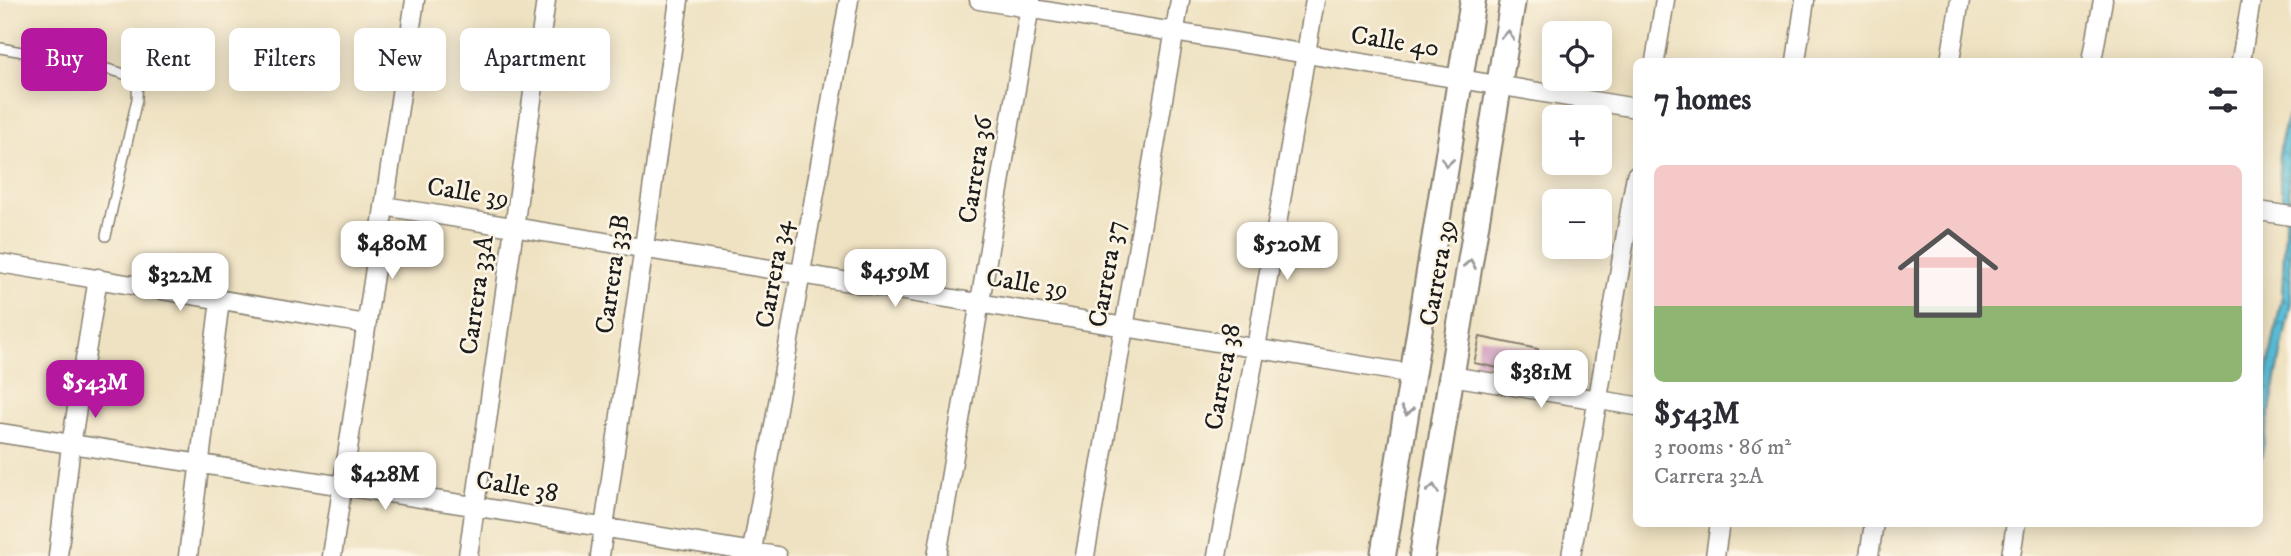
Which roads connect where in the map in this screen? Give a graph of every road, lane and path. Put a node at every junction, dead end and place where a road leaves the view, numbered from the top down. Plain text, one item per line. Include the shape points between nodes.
1 (415, 0) edge
2 (546, 0) edge
3 (679, 0) edge
4 (849, 0) edge
5 (979, 0) edge
6 (1180, 0) edge
7 (1315, 0) edge
8 (1473, 0) edge
9 (1513, 0) edge
10 (1665, 0) edge
11 (1805, 0) edge
12 (1960, 0) edge
13 (2103, 0) edge
14 (2251, 0) edge
15 (1030, 4) edge
16 (1175, 32) junction
17 (0, 48) edge
18 (1306, 54) junction
19 (1655, 58) edge
20 (1796, 58) edge
21 (1950, 58) edge
22 (2093, 58) edge
23 (2241, 58) edge
24 (1461, 79) junction
25 (1500, 86) junction
26 (1633, 108) edge
27 (1633, 193) edge
28 (384, 206) junction
29 (2263, 212) edge
30 (2285, 215) edge
31 (514, 227) junction
32 (106, 236) dead end
33 (644, 248) junction
34 (0, 263) edge
35 (801, 274) junction
36 (98, 278) junction
37 (220, 300) junction
38 (981, 303) junction
39 (366, 324) junction
40 (1124, 327) junction
41 (1255, 348) junction
42 (1413, 374) junction
43 (1451, 376) junction
44 (1598, 400) junction
45 (1633, 406) edge
46 (0, 433) edge
47 (71, 445) junction
48 (198, 464) junction
49 (342, 485) junction
50 (474, 506) junction
51 (1719, 527) edge
52 (1873, 527) edge
53 (2015, 527) edge
54 (603, 529) junction
55 (751, 553) edge
56 (58, 556) edge
57 (188, 556) edge
58 (332, 556) edge
59 (468, 556) edge
60 (600, 556) edge
61 (777, 556) edge
62 (937, 556) edge
63 (1085, 556) edge
64 (1217, 556) edge
65 (1383, 556) edge
66 (1422, 556) edge
67 (1571, 556) edge
68 (1715, 556) edge
69 (1869, 556) edge
70 (2011, 556) edge

1 - 28 street
2 - 31 street, Carrera 33A
3 - 33 street, Carrera 33B
4 - 35 street, Carrera 34
5 - 15 street, Calle 40
6 - 16 street, Carrera 37
7 - 18 street, Carrera 38
8 - 24 main road, Carrera 39
25 -> 9 main road, Carrera 39
10 - 19 street
11 - 20 street
12 - 21 street
13 - 22 street
14 - 23 street
15 - 16 street, Calle 40
15 - 38 street, Carrera 36
16 - 18 street, Calle 40
16 - 40 street, Carrera 37
17 - 32 lane via 116,71 135,79 137,99
18 - 24 street, Calle 40
18 - 41 street, Carrera 38
24 - 25 street, Calle 40
24 -> 42 main road, Carrera 39
25 - 26 street, Calle 40
43 -> 25 main road, Carrera 39
27 - 44 street
28 - 31 street, Calle 39
28 - 39 street
29 - 30 street
31 - 33 street, Calle 39
31 - 50 street, Carrera 33A
33 - 35 street, Calle 39
33 - 54 street, Carrera 33B
34 - 36 street
35 - 38 street, Calle 39
35 - 55 street, Carrera 34
36 - 37 street
36 - 47 street
37 - 39 street
37 - 48 street
38 - 40 street, Calle 39
38 - 62 street, Carrera 36
39 - 49 street
40 - 41 street, Calle 39
40 - 63 street, Carrera 37
41 - 42 street, Calle 39
41 - 64 street, Carrera 38
42 -> 65 main road, Carrera 39
43 - 44 street
66 -> 43 main road, Carrera 39
44 - 45 street
44 - 67 street
46 - 47 street, Calle 38
47 - 48 street, Calle 38
47 - 56 street
48 - 49 street, Calle 38
48 - 57 street
49 - 50 street, Calle 38
49 - 58 street
50 - 54 street, Calle 38
50 - 59 street, Carrera 33A
51 - 68 street
52 - 69 street
53 - 70 street
54 - 55 street, Calle 38
54 - 60 street, Carrera 33B
55 - 61 street, Calle 38

